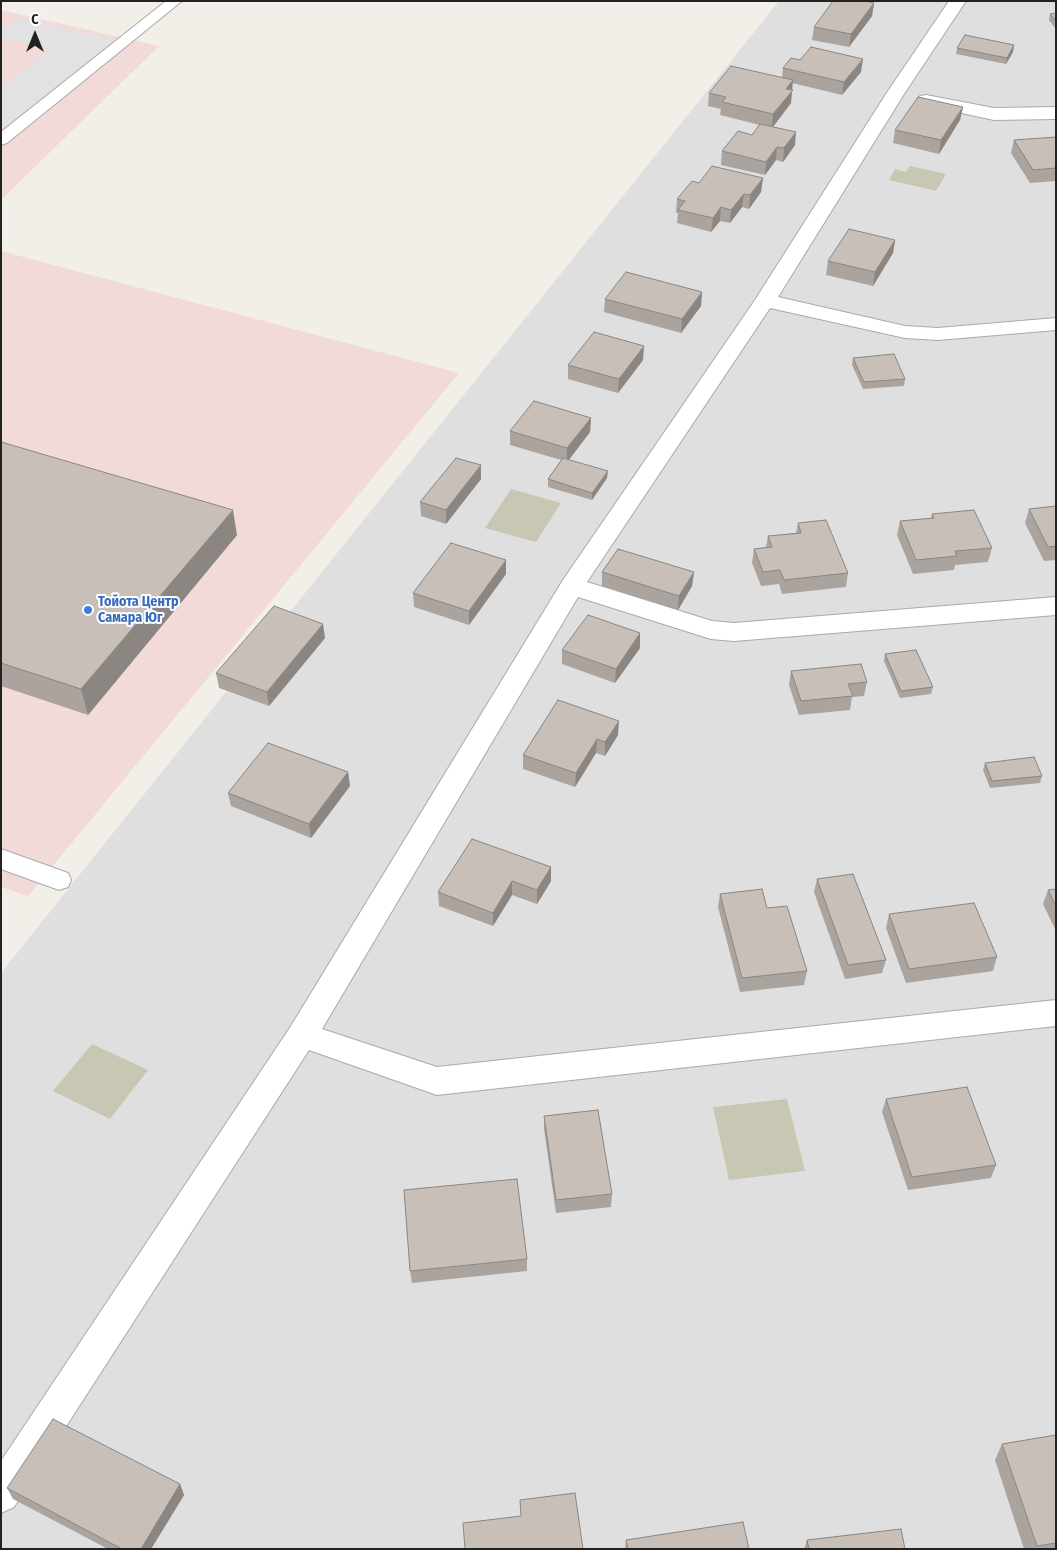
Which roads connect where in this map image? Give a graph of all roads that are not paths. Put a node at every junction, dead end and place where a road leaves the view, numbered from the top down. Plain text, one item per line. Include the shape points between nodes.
1 (176, 1) edge
2 (958, 1) edge
3 (895, 94) junction
4 (1056, 113) edge
5 (1, 140) edge
6 (765, 300) junction
7 (1056, 324) edge
8 (572, 586) junction
9 (1056, 606) edge
10 (1, 859) edge
11 (59, 880) dead end
12 (1056, 1013) edge
13 (302, 1035) junction
14 (1, 1494) edge

1 - 5 lane
2 - 3 street
3 - 4 street via 994,114
3 - 6 street
6 - 7 street via 905,332 938,334
6 - 8 street
8 - 9 street via 711,630 734,632
8 - 13 street
10 - 11 lane
12 - 13 street via 437,1081
13 - 14 street

